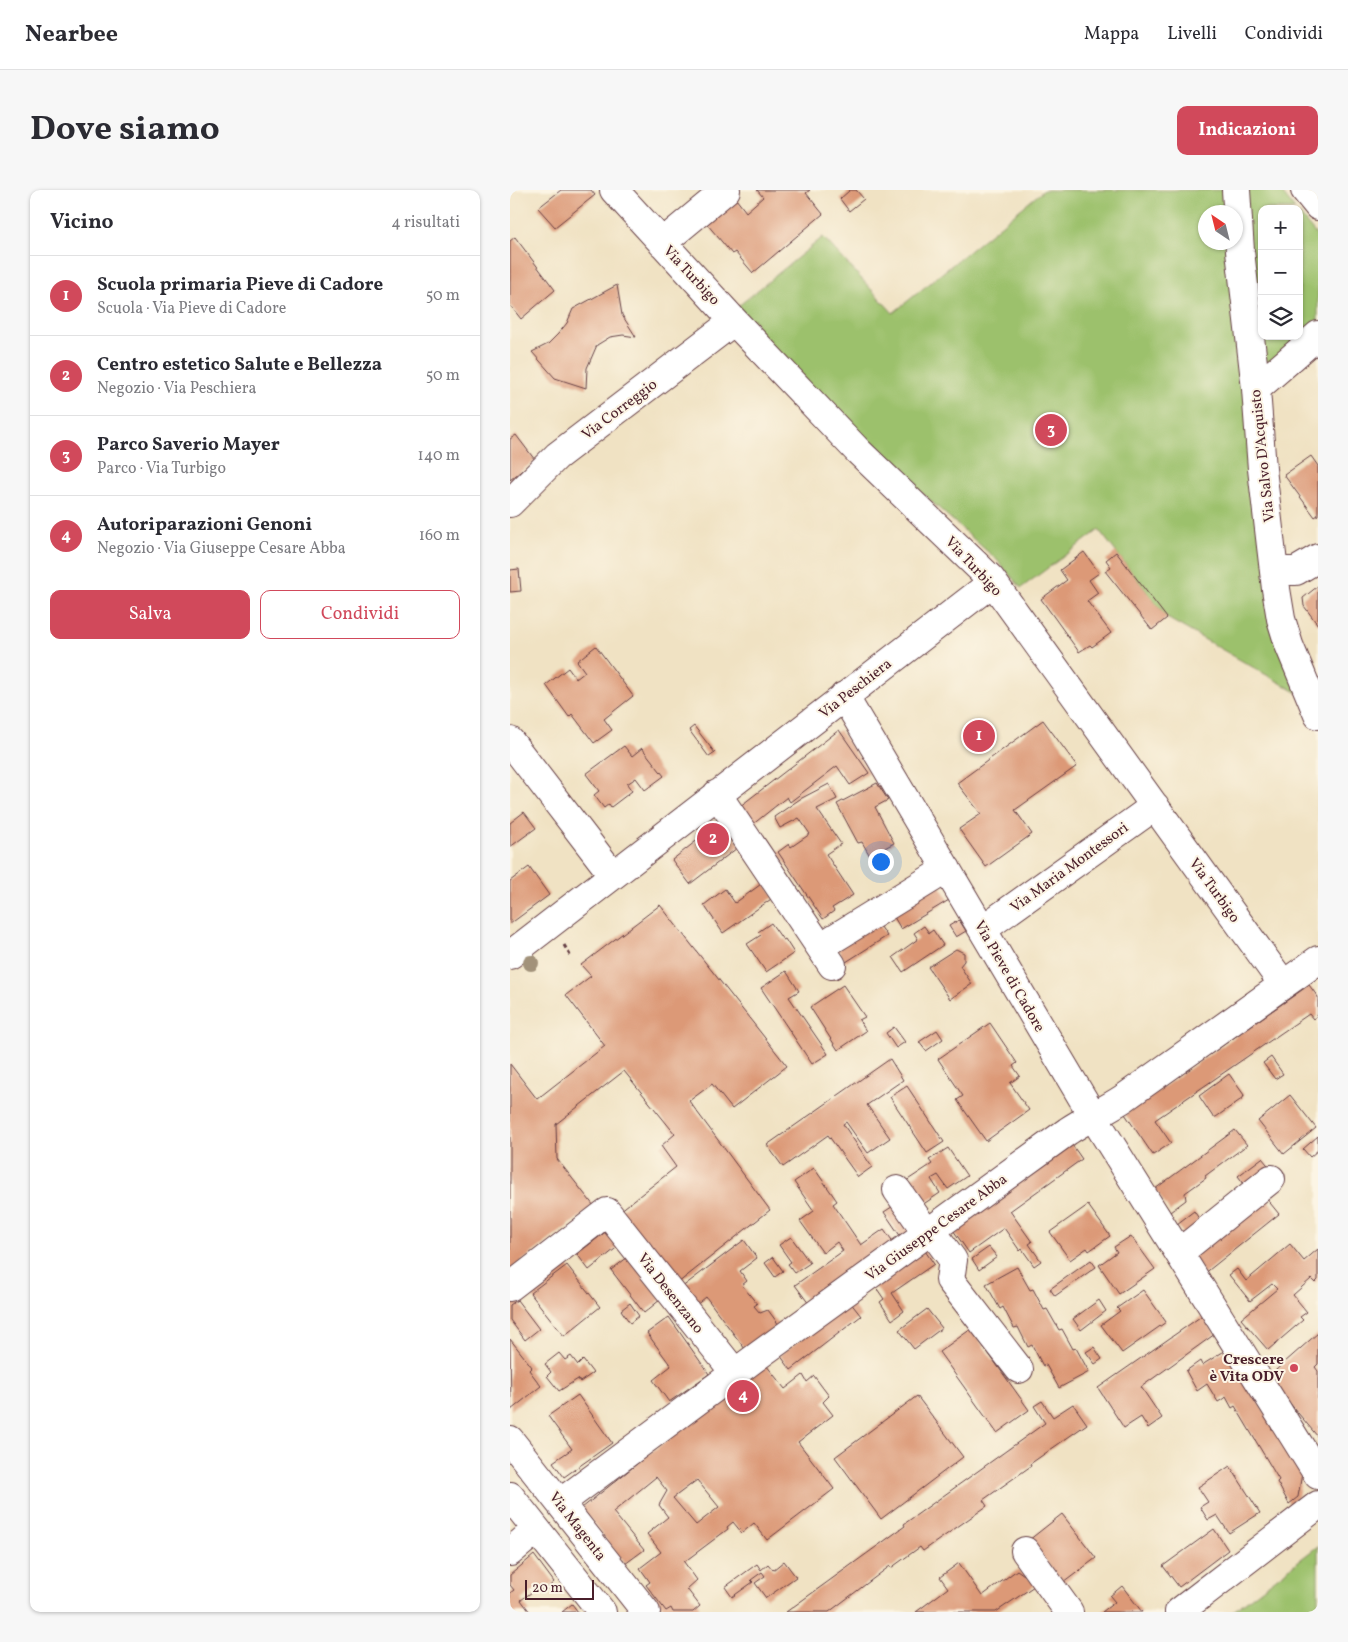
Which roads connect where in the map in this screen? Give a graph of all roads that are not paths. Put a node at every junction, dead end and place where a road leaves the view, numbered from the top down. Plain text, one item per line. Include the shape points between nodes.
1 (614, 190) edge
2 (726, 190) edge
3 (1236, 190) edge
4 (1305, 190) edge
5 (1318, 206) edge
6 (662, 243) junction
7 (734, 321) junction
8 (1318, 334) edge
9 (1256, 389) junction
10 (510, 503) edge
11 (1318, 558) edge
12 (1275, 571) junction
13 (993, 582) junction
14 (844, 696) junction
15 (1318, 715) edge
16 (510, 741) edge
17 (717, 794) junction
18 (1155, 806) junction
19 (947, 869) junction
20 (613, 875) junction
21 (982, 929) junction
22 (510, 955) edge
23 (1318, 960) edge
24 (1283, 984) junction
25 (1093, 1116) junction
26 (1271, 1179) dead end
27 (897, 1190) dead end
28 (929, 1232) junction
29 (1179, 1253) junction
30 (510, 1287) edge
31 (1019, 1370) dead end
32 (735, 1373) junction
33 (510, 1440) edge
34 (1318, 1475) edge
35 (510, 1496) edge
36 (560, 1503) junction
37 (1318, 1505) edge
38 (536, 1530) junction
39 (1025, 1551) dead end
40 (510, 1552) edge
41 (602, 1612) edge
42 (646, 1612) edge
43 (1069, 1612) edge
44 (1179, 1612) edge

1 - 6 street, Via Turbigo
2 - 6 street
3 - 9 street, Via Salvo D'Acquisto
4 - 5 street
6 - 7 street, Via Turbigo
7 - 10 street, Via Correggio via 557,456
7 - 13 street, Via Turbigo via 866,459
8 - 9 street
9 - 12 street, Via Salvo D'Acquisto
11 - 12 street via 1296,571
12 - 15 street, Via Salvo D'Acquisto via 1285,632
13 - 14 street, Via Peschiera
13 - 18 street, Via Turbigo
14 - 17 street, Via Peschiera
14 - 19 street, Via Pieve di Cadore
16 - 20 street
17 - 19 street via 826,956
17 - 20 street, Via Peschiera
18 - 21 street, Via Maria Montessori
18 - 24 street, Via Turbigo
19 - 21 street, Via Pieve di Cadore
20 - 22 street, Via Peschiera
21 - 25 street, Via Pieve di Cadore
23 - 24 street, Via Giuseppe Cesare Abba
24 - 25 street, Via Giuseppe Cesare Abba via 1104,1112
25 - 28 street, Via Giuseppe Cesare Abba
25 - 29 street, Via Pieve di Cadore
26 - 29 street
27 - 28 street
28 - 31 street via 953,1260 950,1280
28 - 32 street, Via Giuseppe Cesare Abba
29 - 34 street, Via Pieve di Cadore
30 - 32 street, Via Desenzano via 607,1212
32 - 36 street, Via Giuseppe Cesare Abba
33 - 36 street, Via Magenta
35 - 38 street
36 - 42 street, Via Magenta
37 - 44 street
38 - 40 street
38 - 41 street
39 - 43 street

